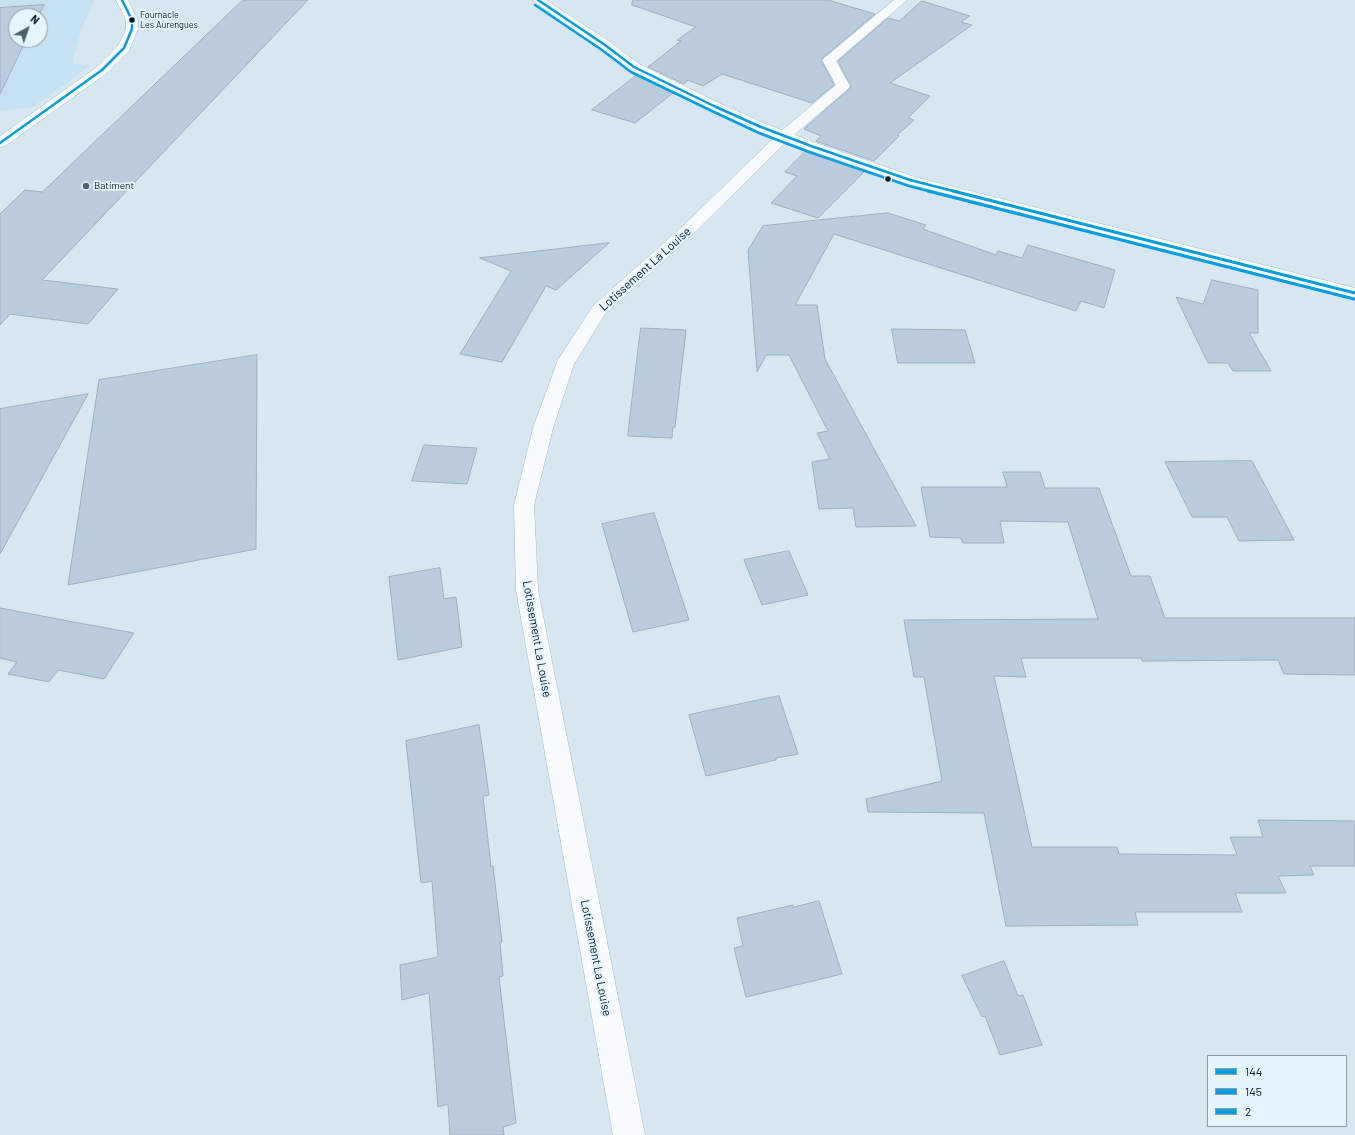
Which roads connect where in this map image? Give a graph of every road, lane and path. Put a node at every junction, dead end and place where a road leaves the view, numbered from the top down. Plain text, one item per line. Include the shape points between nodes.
1 (122, 0) edge
2 (538, 0) edge
3 (901, 0) edge
4 (784, 136) junction
5 (0, 143) edge
6 (1355, 293) edge
7 (629, 1135) edge

1 - 5 street via 132,20 132,29 124,48 102,70
2 - 4 street via 634,67 716,107
3 - 4 street, Lotissement La Louise via 829,60 843,86
4 - 6 street via 910,180
4 - 7 street, Lotissement La Louise via 689,229 599,310 565,364 543,428 524,505 527,590

